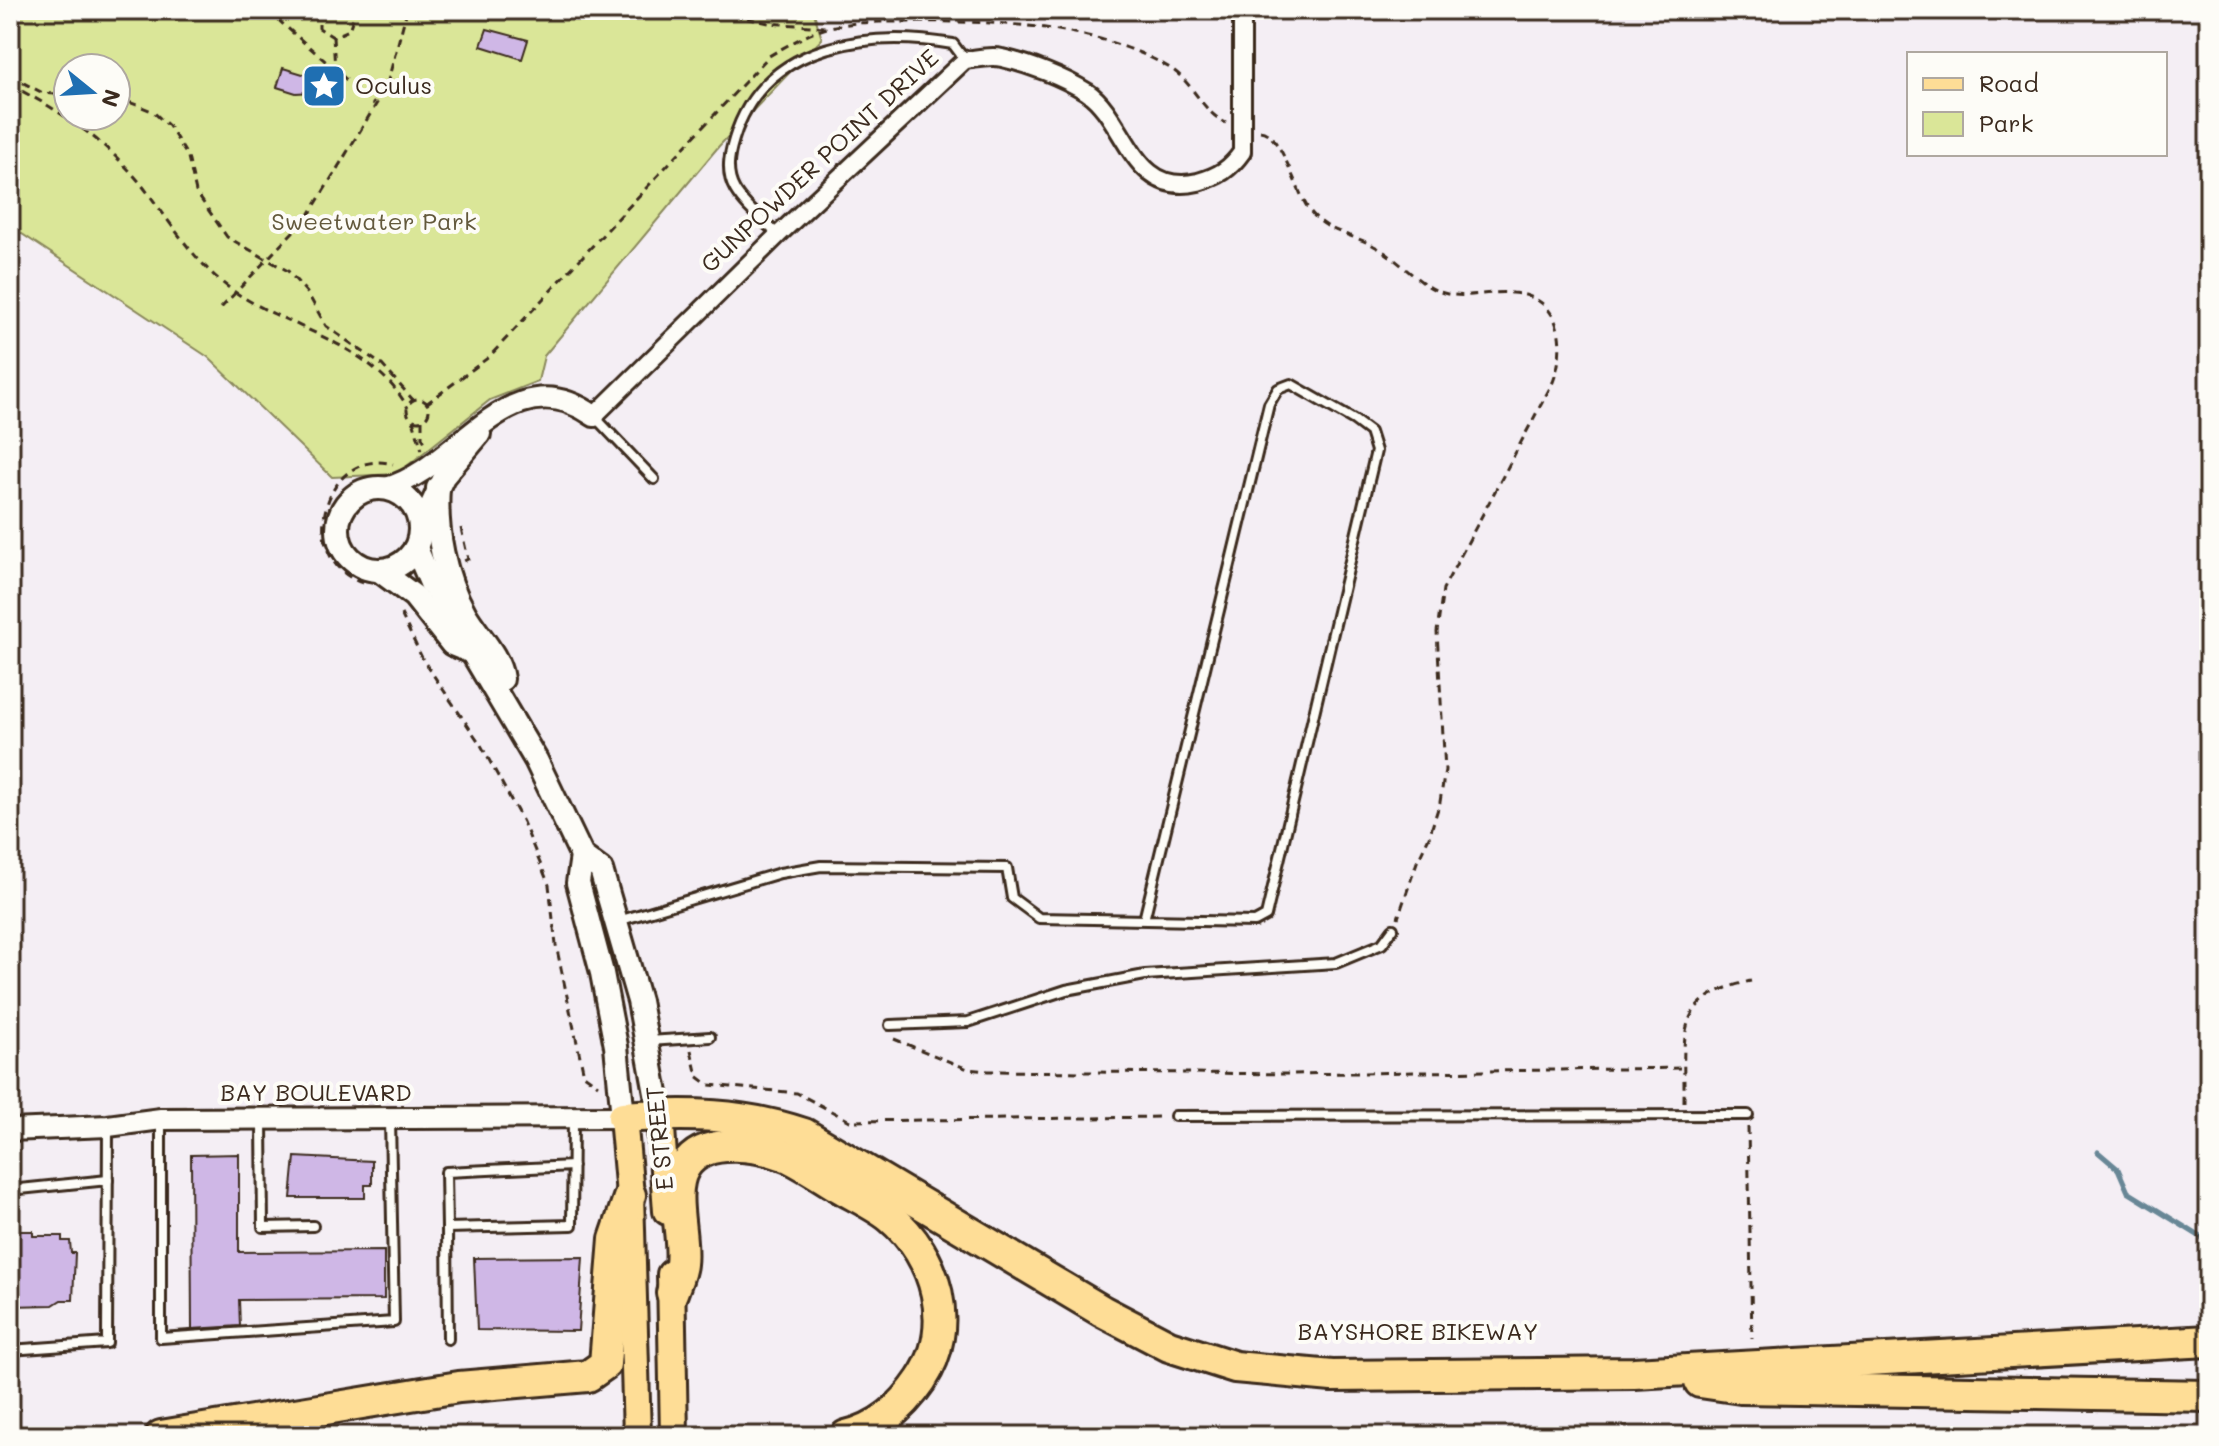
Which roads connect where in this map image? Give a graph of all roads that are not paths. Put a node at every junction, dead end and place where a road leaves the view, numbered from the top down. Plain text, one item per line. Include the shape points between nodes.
1 (1242, 10) edge
2 (965, 60) junction
3 (778, 235) junction
4 (594, 416) junction
5 (483, 426) junction
6 (654, 479) dead end
7 (386, 488) junction
8 (438, 488) junction
9 (421, 526) junction
10 (416, 548) junction
11 (373, 578) junction
12 (472, 652) junction
13 (504, 704) junction
14 (582, 856) junction
15 (1144, 920) junction
16 (618, 921) junction
17 (1393, 929) road end
18 (890, 1025) dead end
19 (710, 1037) dead end
20 (648, 1041) junction
21 (660, 1115) junction
22 (1748, 1115) road end
23 (1175, 1116) road end
24 (623, 1117) junction
25 (161, 1119) junction
26 (262, 1119) junction
27 (390, 1120) junction
28 (573, 1120) junction
29 (108, 1126) junction
30 (10, 1130) edge
31 (573, 1166) junction
32 (108, 1180) junction
33 (10, 1190) edge
34 (630, 1195) junction
35 (313, 1226) dead end
36 (447, 1228) junction
37 (672, 1293) junction
38 (448, 1339) dead end
39 (2209, 1341) edge
40 (10, 1350) edge
41 (1634, 1373) junction
42 (2209, 1396) edge
43 (161, 1436) edge
44 (637, 1436) edge
45 (674, 1436) edge
46 (846, 1436) edge

1 - 2 street, GUNPOWDER POINT DRIVE via 1242,152 1231,168 1187,184 1148,171 1090,94 999,57
2 - 3 street, GUNPOWDER POINT DRIVE
2 - 3 lane via 953,44 857,41 804,55 780,71 745,112 728,174 736,191
3 - 4 street, GUNPOWDER POINT DRIVE
4 - 5 street via 581,406 547,396 515,404
4 - 6 lane
5 - 7 street via 469,431 409,482
5 - 8 street
7 - 9 main road via 410,501
7 - 11 main road via 358,493 338,522 345,553
8 - 9 street
8 - 13 main road via 438,536 465,614 502,674
9 - 10 main road
10 - 11 main road via 401,564
10 - 12 main road, E STREET via 431,583 464,626
11 - 12 main road, E STREET via 414,596 452,644
12 - 13 main road, E STREET
13 - 14 main road, E STREET
14 - 16 main road, E STREET via 601,870
14 - 24 main road, E STREET via 578,883 602,973
15 - 15 lane via 1255,922 1266,916 1271,903 1376,451 1370,432 1291,384 1278,389 1269,404
15 - 16 lane via 1039,918 1012,898 1007,868 821,866
16 - 20 main road, E STREET
17 - 18 lane via 1382,944 1336,963 1145,975 1066,990 968,1022
19 - 20 lane
20 - 21 main road, E STREET
21 - 24 highway
21 - 37 main road, E STREET
21 - 41 highway via 761,1120 804,1134 1102,1311 1169,1346 1224,1364 1332,1376
22 - 23 lane
24 - 28 street, BAY BOULEVARD
24 - 34 main road, E STREET
25 - 26 street, BAY BOULEVARD
25 - 27 lane via 161,1338 394,1322
25 - 29 street, BAY BOULEVARD
26 - 27 street, BAY BOULEVARD
26 - 35 lane via 263,1227
27 - 28 street, BAY BOULEVARD
28 - 31 lane
29 - 30 street, BAY BOULEVARD
29 - 32 lane
31 - 36 lane via 446,1172
31 - 36 lane via 572,1225
32 - 33 lane
32 - 40 lane via 107,1343
34 - 43 highway via 615,1239 605,1364 588,1376 459,1387
34 - 44 main road, E STREET
36 - 38 lane
37 - 45 main road, E STREET
37 - 46 highway via 681,1264 680,1183 684,1168 706,1151 725,1145 791,1158 888,1216 922,1252 938,1289 940,1331 927,1371 907,1402 869,1430
39 - 41 highway
41 - 42 highway via 1741,1388

